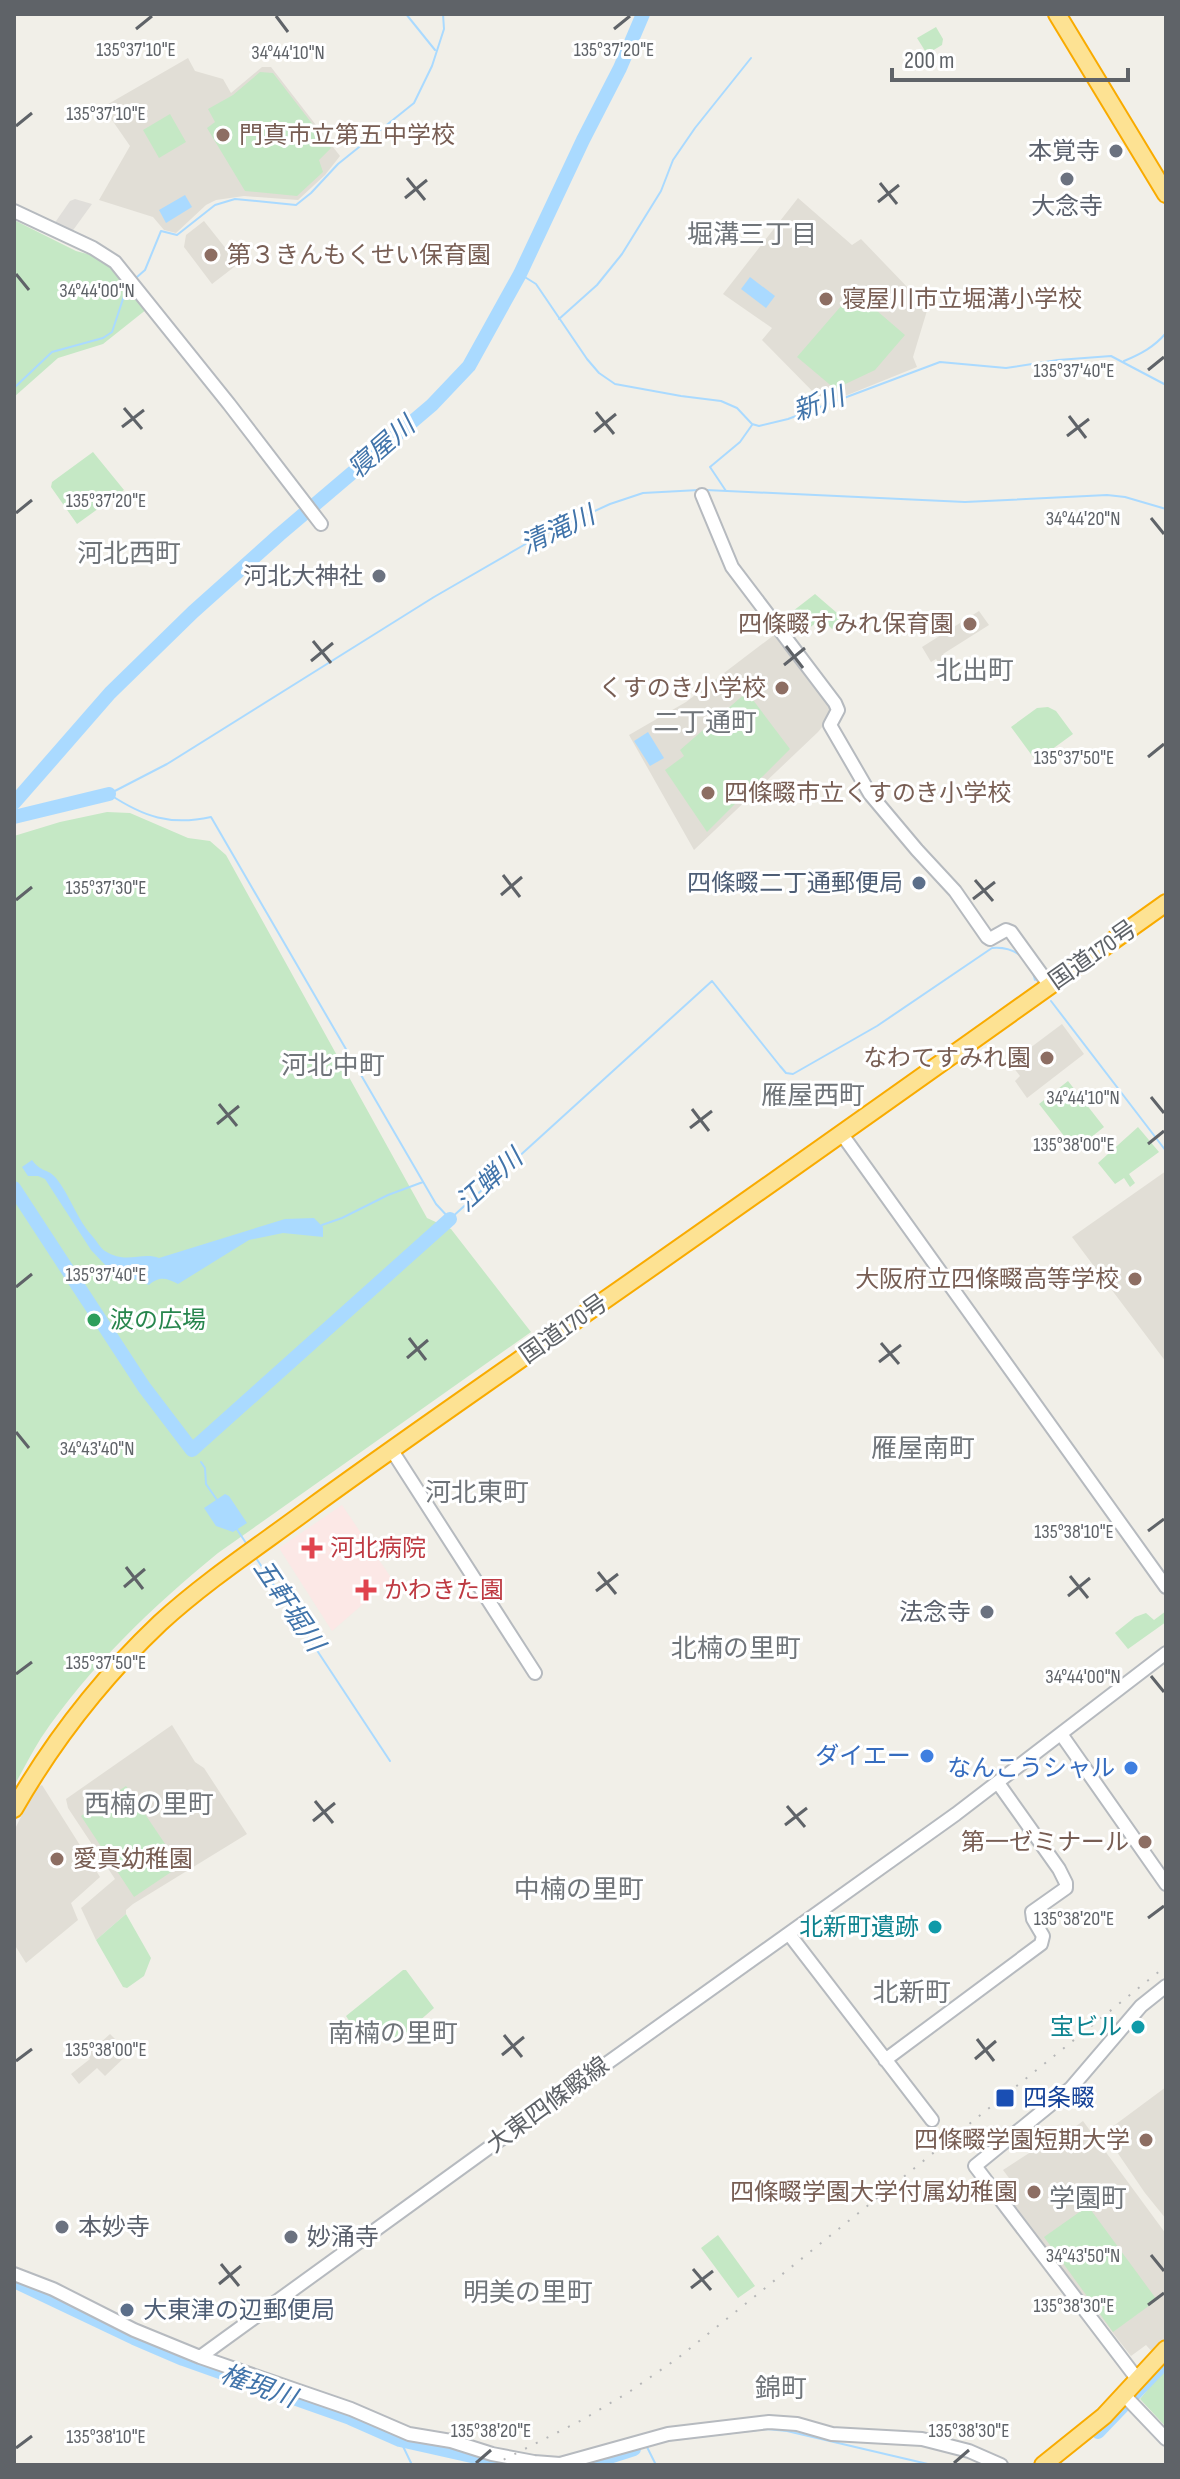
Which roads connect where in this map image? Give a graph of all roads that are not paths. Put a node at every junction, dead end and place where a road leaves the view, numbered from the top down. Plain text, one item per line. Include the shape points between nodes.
1 (1057, 14) edge
2 (1065, 14) edge
3 (1161, 171) edge
4 (1166, 194) edge
5 (14, 211) edge
6 (702, 495) dead end
7 (320, 523) dead end
8 (1166, 903) edge
9 (1050, 986) junction
10 (841, 1133) junction
11 (391, 1449) junction
12 (1166, 1587) edge
13 (1166, 1653) edge
14 (535, 1673) dead end
15 (1061, 1734) junction
16 (998, 1783) junction
17 (14, 1809) edge
18 (1166, 1884) edge
19 (789, 1934) junction
20 (1166, 1986) edge
21 (885, 2060) junction
22 (932, 2120) dead end
23 (14, 2274) edge
24 (1166, 2349) edge
25 (200, 2357) junction
26 (1138, 2380) junction
27 (1128, 2399) junction
28 (1166, 2439) edge
29 (1001, 2465) edge
30 (1043, 2465) edge

1 - 3 highway
2 - 3 highway
3 - 4 highway
5 - 7 street via 115,262
6 - 9 street via 732,567 835,703 838,710 830,725 870,794 955,891 987,937 1011,932
8 - 9 highway, 国道170号
9 - 10 highway, 国道170号
10 - 11 highway, 国道170号
10 - 12 street
11 - 14 street
11 - 17 highway, 国道170号 via 182,1604 129,1654 64,1732
13 - 15 street, 大東四條畷線
15 - 16 street, 大東四條畷線
15 - 18 street
16 - 19 street, 大東四條畷線
16 - 21 street via 1059,1869 1066,1888 1032,1912 1043,1936 1041,1944
19 - 21 street
19 - 25 street, 大東四條畷線
20 - 26 street via 1141,2006 1068,2090 975,2166
21 - 22 street
23 - 25 street
24 - 26 highway
25 - 29 street via 409,2434 550,2465 668,2434 769,2422 832,2434 922,2439
26 - 27 highway
27 - 28 street
27 - 30 highway

